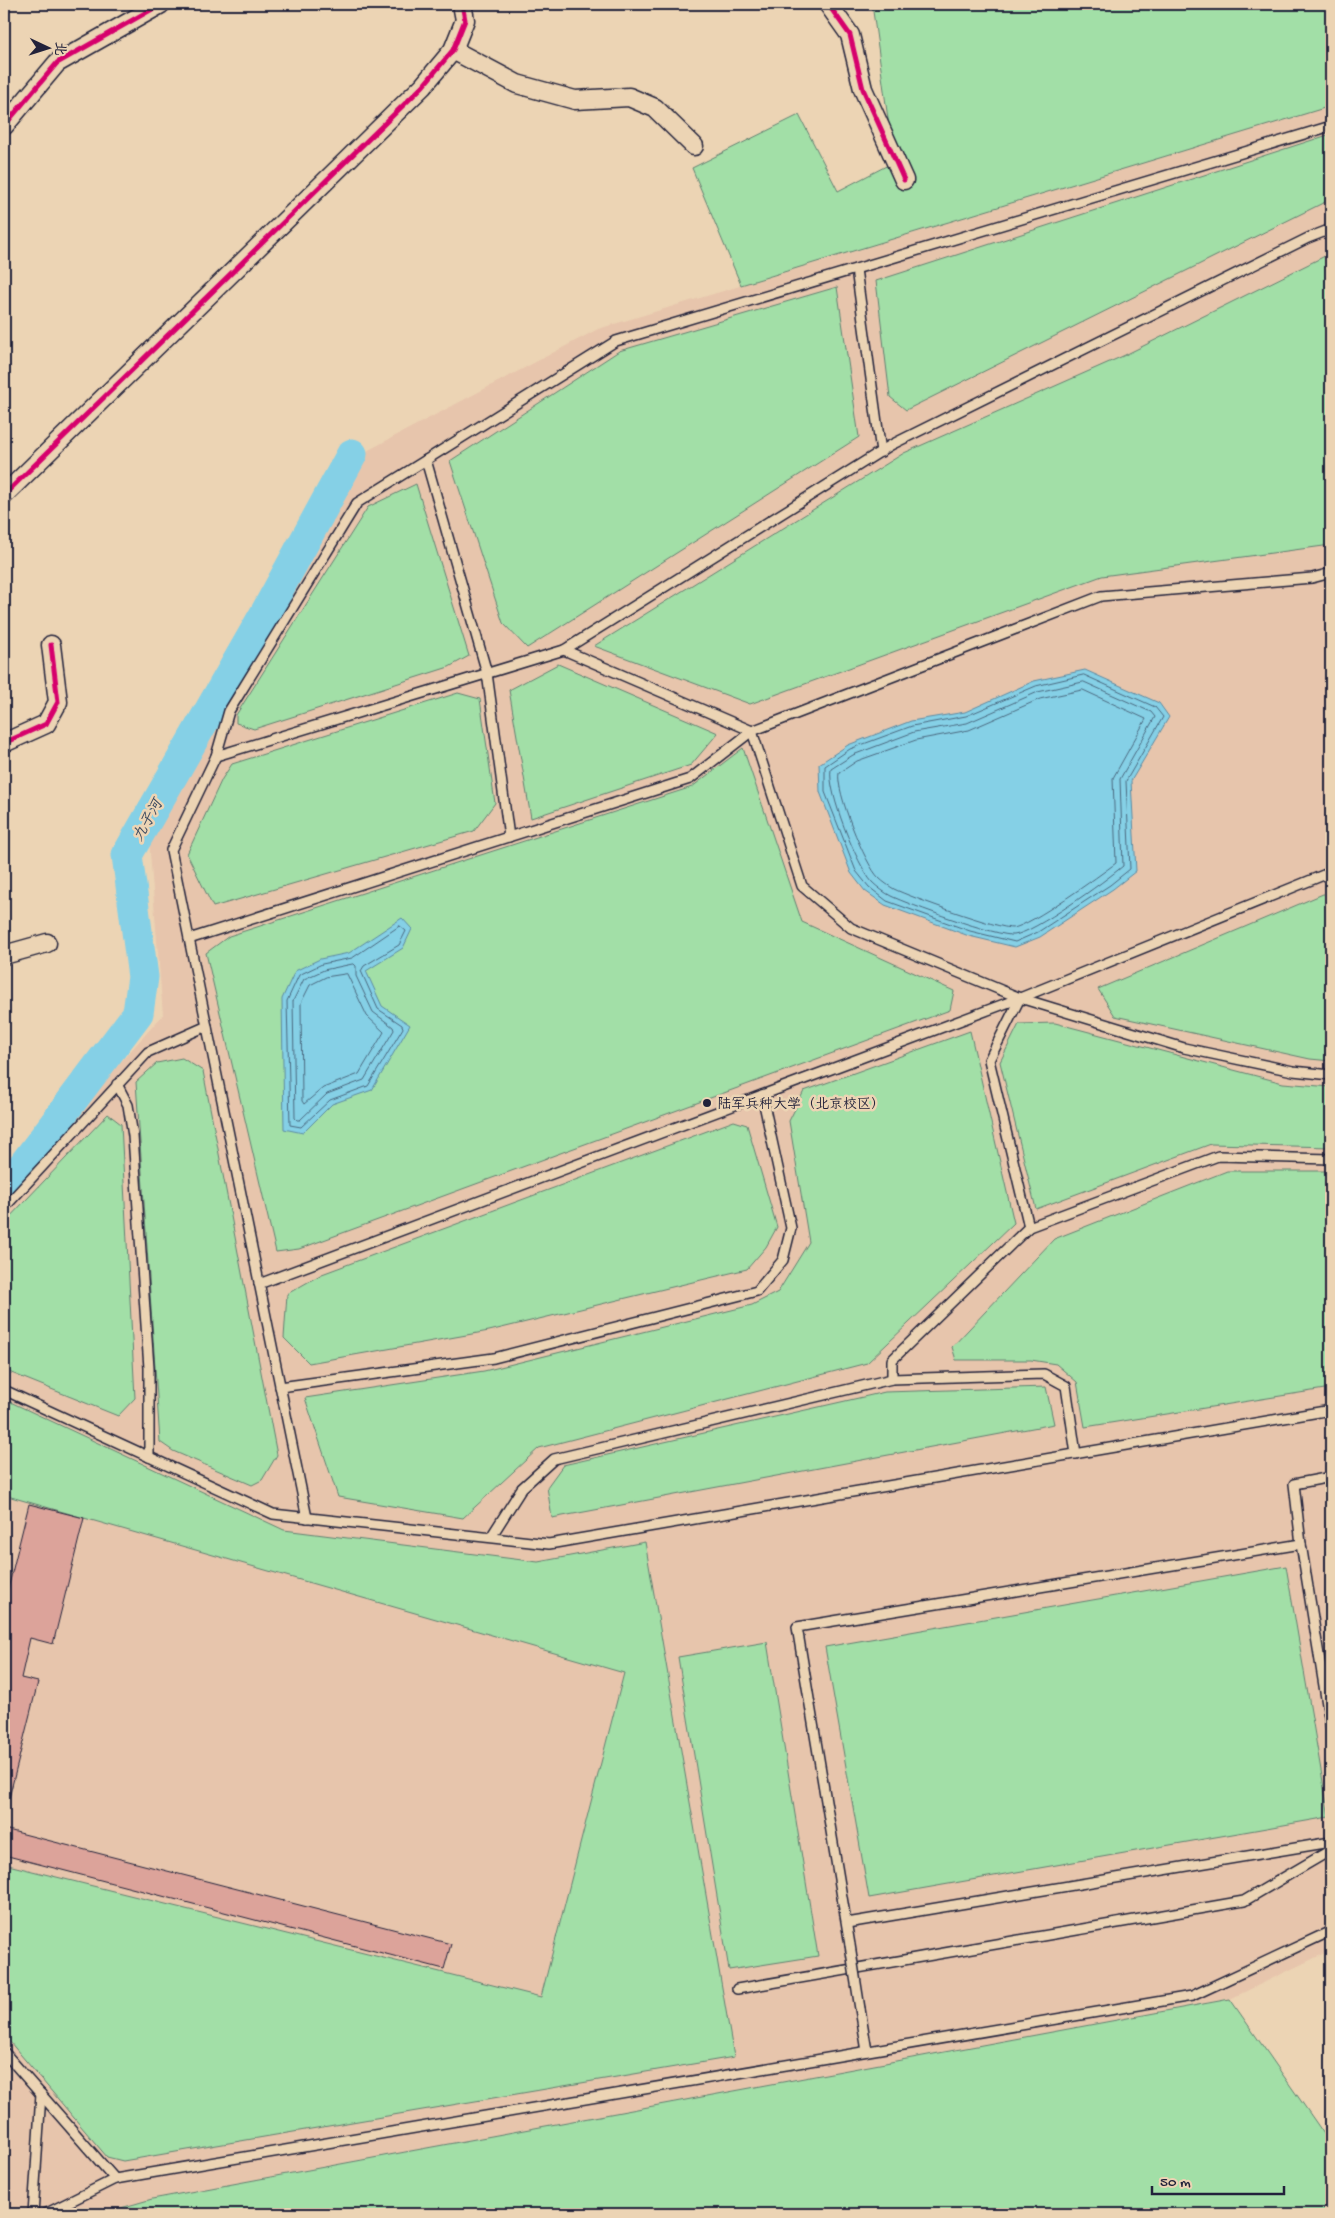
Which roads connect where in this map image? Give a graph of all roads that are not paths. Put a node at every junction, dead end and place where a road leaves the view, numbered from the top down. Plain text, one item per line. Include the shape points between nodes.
1 (161, 4) edge
2 (462, 4) edge
3 (828, 4) edge
4 (453, 50) junction
5 (4, 126) edge
6 (1331, 126) edge
7 (694, 146) dead end
8 (904, 180) dead end
9 (1331, 230) edge
10 (856, 269) junction
11 (881, 452) junction
12 (426, 460) junction
13 (4, 495) edge
14 (1331, 573) edge
15 (51, 646) dead end
16 (564, 650) junction
17 (487, 674) junction
18 (752, 731) junction
19 (4, 743) edge
20 (216, 756) junction
21 (509, 837) junction
22 (1331, 872) edge
23 (189, 939) junction
24 (47, 943) dead end
25 (4, 955) edge
26 (1020, 998) junction
27 (207, 1026) junction
28 (1331, 1076) edge
29 (117, 1084) junction
30 (762, 1095) junction
31 (1331, 1159) edge
32 (4, 1208) edge
33 (1029, 1227) junction
34 (260, 1284) junction
35 (892, 1379) junction
36 (280, 1387) junction
37 (4, 1390) edge
38 (1331, 1410) edge
39 (1076, 1454) junction
40 (149, 1457) junction
41 (1331, 1477) edge
42 (307, 1518) junction
43 (491, 1538) junction
44 (1301, 1544) junction
45 (1331, 1729) edge
46 (1331, 1842) edge
47 (1331, 1850) edge
48 (847, 1923) junction
49 (1331, 1931) edge
50 (737, 1989) dead end
51 (867, 2051) junction
52 (4, 2052) edge
53 (41, 2094) junction
54 (115, 2179) junction
55 (33, 2214) edge
56 (46, 2214) edge

1 - 5 street via 57,63
2 - 4 street via 466,20
3 - 8 street via 850,35 863,89
4 - 7 street via 517,84 575,100 628,97 654,108
4 - 13 street via 423,86
6 - 10 lane
9 - 11 lane via 1308,238
10 - 11 lane
10 - 12 lane via 616,341
11 - 16 lane
12 - 17 lane
12 - 20 lane via 357,503 229,711
14 - 18 lane via 1312,578 1101,596
15 - 19 street via 58,702 46,724
16 - 17 lane
16 - 18 lane
17 - 20 lane
17 - 21 lane
18 - 21 lane via 690,779
18 - 26 lane via 802,886 851,928
20 - 23 lane via 171,850
21 - 23 lane
22 - 26 lane
23 - 27 lane
24 - 25 street
26 - 28 lane via 1184,1048
26 - 30 lane
26 - 33 lane via 989,1060
27 - 29 lane via 148,1052
27 - 34 lane
29 - 32 lane
29 - 40 lane via 128,1105 133,1136 149,1368
30 - 34 lane
30 - 36 lane via 791,1228 783,1260 757,1291 494,1358
31 - 33 lane via 1218,1156
33 - 35 lane via 892,1360
34 - 36 lane
35 - 39 lane via 1044,1374 1066,1386
35 - 43 lane via 554,1459 522,1488
36 - 42 lane
37 - 40 lane
38 - 39 lane
39 - 43 lane via 548,1544
40 - 42 lane via 273,1514
41 - 44 lane via 1294,1484
42 - 43 lane
44 - 45 lane
44 - 48 lane via 797,1627
46 - 48 lane
47 - 50 lane via 1244,1901
48 - 51 lane, bridge
49 - 51 lane via 1192,1996
51 - 54 lane
52 - 53 lane
53 - 54 lane
53 - 55 lane
54 - 56 lane

